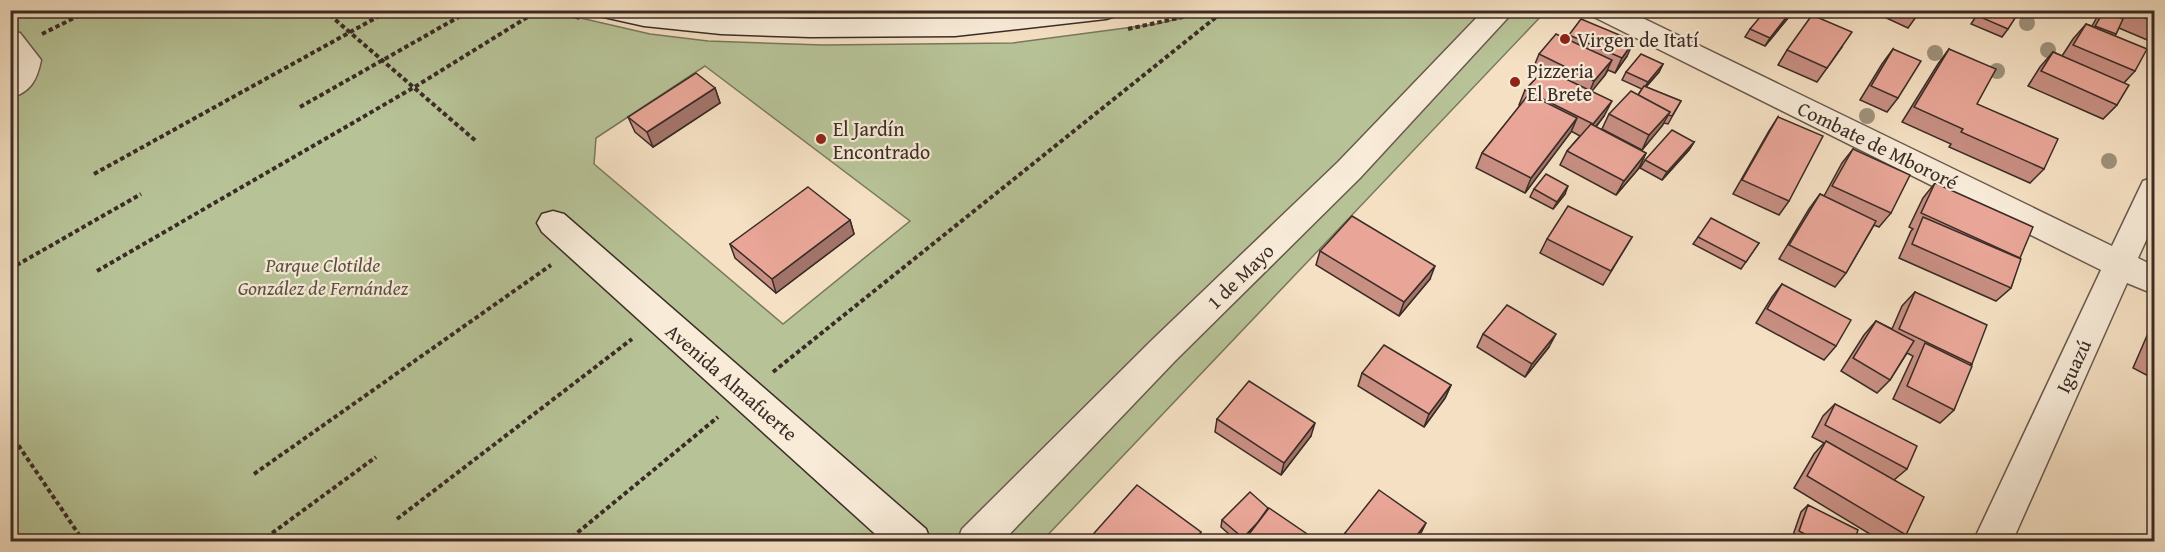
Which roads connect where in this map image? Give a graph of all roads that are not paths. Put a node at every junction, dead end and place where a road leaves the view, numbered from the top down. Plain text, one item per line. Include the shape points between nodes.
1 (609, 10) edge
2 (1106, 10) edge
3 (1502, 10) edge
4 (1602, 10) edge
5 (14, 43) edge
6 (17, 83) edge
7 (2154, 189) edge
8 (553, 223) dead end
9 (2120, 264) junction
10 (2154, 281) edge
11 (912, 542) edge
12 (976, 542) edge
13 (1992, 542) edge

1 - 2 street via 721,25 810,28 955,27
3 - 12 street, 1 de Mayo via 1349,170 1164,350
4 - 9 street, Combate de Mbororé
5 - 6 street via 27,60
7 - 9 street, Iguazú
8 - 11 street, Avenida Almafuerte
9 - 10 street, Combate de Mbororé
9 - 13 street, Iguazú

